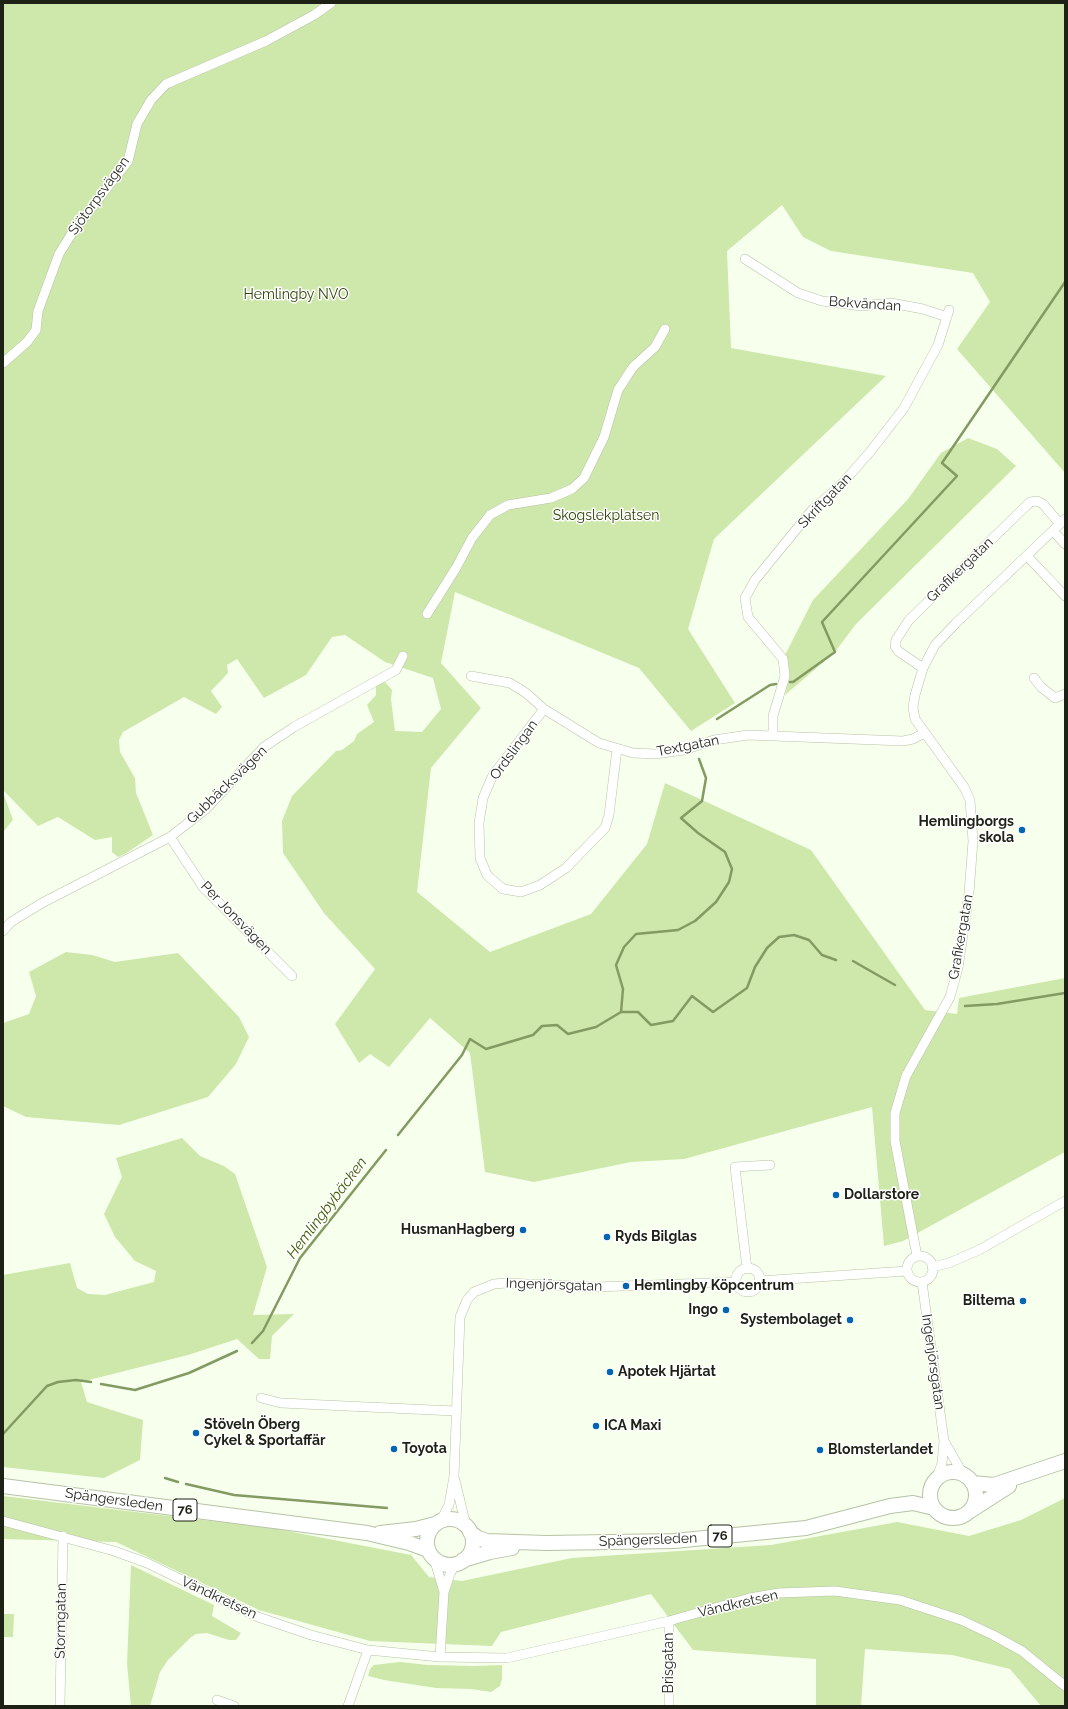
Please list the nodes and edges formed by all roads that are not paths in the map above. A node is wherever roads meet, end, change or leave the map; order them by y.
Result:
1 (331, 3) edge
2 (745, 258) dead end
3 (948, 314) joint
4 (665, 329) dead end
5 (3, 363) edge
6 (1063, 522) edge
7 (1053, 531) junction
8 (1065, 544) edge
9 (1027, 556) junction
10 (1065, 596) edge
11 (427, 614) dead end
12 (403, 656) dead end
13 (923, 668) junction
14 (471, 676) dead end
15 (1034, 678) dead end
16 (1065, 694) edge
17 (544, 709) junction
18 (924, 733) junction
19 (773, 736) junction
20 (617, 749) junction
21 (170, 837) junction
22 (3, 931) edge
23 (292, 976) dead end
24 (770, 1165) dead end
25 (1065, 1200) edge
26 (917, 1256) junction
27 (932, 1267) junction
28 (747, 1269) junction
29 (907, 1271) junction
30 (759, 1281) junction
31 (736, 1282) junction
32 (922, 1282) junction
33 (261, 1398) dead end
34 (455, 1411) junction
35 (944, 1441) junction
36 (1065, 1461) edge
37 (454, 1476) junction
38 (1025, 1476) junction
39 (968, 1478) junction
40 (935, 1481) junction
41 (3, 1486) edge
42 (890, 1506) junction
43 (934, 1508) junction
44 (970, 1512) junction
45 (3, 1521) edge
46 (438, 1522) junction
47 (468, 1529) junction
48 (367, 1533) junction
49 (63, 1536) junction
50 (546, 1543) junction
51 (431, 1554) junction
52 (459, 1562) junction
53 (444, 1592) junction
54 (669, 1621) junction
55 (368, 1650) junction
56 (440, 1657) junction
57 (1065, 1686) edge
58 (217, 1700) dead end
59 (60, 1706) edge
60 (234, 1706) edge
61 (348, 1706) edge
62 (669, 1706) edge

1 - 5 street, Sjötorpsvägen
2 - 3 street, Bokvändan
3 - 19 street, Skriftgatan
4 - 11 street
6 - 7 street, Grafikergatan
6 - 13 street, Grafikergatan
7 - 8 street
7 - 9 street, Grafikergatan
9 - 10 street
9 - 13 street, Grafikergatan
12 - 21 street, Gubbäcksvägen
13 - 18 street, Grafikergatan
14 - 17 street, Textgatan
15 - 16 street
17 - 20 street, Textgatan
17 - 20 street, Ordslingan
18 - 19 street, Textgatan
18 - 26 street, Grafikergatan
19 - 20 street, Textgatan
21 - 22 street, Gubbäcksvägen
21 - 23 street, Per Jonsvägen
24 - 28 street
25 - 27 street
26 - 27 street
26 - 29 street
27 - 32 street
28 - 30 street
28 - 31 street
29 - 30 street
29 - 32 street
30 - 31 street
31 - 34 street, Ingenjörsgatan
32 - 35 street, Ingenjörsgatan
33 - 34 street
34 - 37 street, Ingenjörsgatan
35 - 39 street, Ingenjörsgatan
35 - 40 street, Ingenjörsgatan
36 - 38 main road, Spängersleden
37 - 46 street, Ingenjörsgatan
37 - 47 street, Ingenjörsgatan
38 - 39 main road, Spängersleden
38 - 44 main road, Spängersleden
39 - 40 main road, Spängersleden
39 - 44 main road
40 - 42 main road, Spängersleden / 76
40 - 43 main road
41 - 48 main road, Spängersleden / 76
42 - 43 main road, Spängersleden / 76
42 - 50 main road, Spängersleden / 76
43 - 44 main road, Spängersleden
45 - 49 street, Vändkretsen
46 - 47 main road, Spängersleden
46 - 48 main road, Spängersleden / 76
46 - 51 main road
47 - 50 main road, Spängersleden / 76
47 - 52 main road
48 - 51 main road, Spängersleden / 76
49 - 55 street, Vändkretsen
49 - 59 street, Stormgatan
50 - 52 main road, Spängersleden / 76
51 - 52 main road, Spängersleden
51 - 53 street
52 - 53 street
53 - 56 street
54 - 56 street, Vändkretsen
54 - 57 street, Vändkretsen
54 - 62 street, Brisgatan
55 - 56 street, Vändkretsen
55 - 61 street
58 - 60 street

